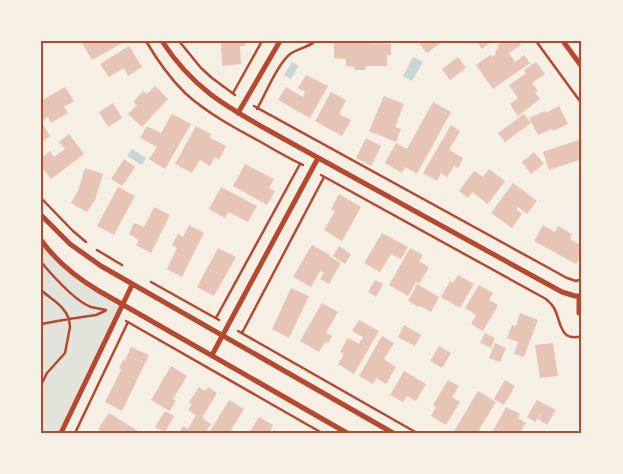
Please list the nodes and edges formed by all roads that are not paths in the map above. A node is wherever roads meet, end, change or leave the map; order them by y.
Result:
1 (162, 41) edge
2 (280, 41) edge
3 (563, 41) edge
4 (582, 68) edge
5 (238, 113) junction
6 (318, 158) junction
7 (41, 215) edge
8 (41, 240) edge
9 (132, 285) junction
10 (580, 296) edge
11 (121, 305) junction
12 (579, 313) dead end
13 (223, 336) junction
14 (212, 355) junction
15 (61, 433) edge
16 (347, 433) edge
17 (393, 433) edge

1 - 5 street
2 - 5 street
3 - 4 street
5 - 6 street
6 - 10 street
6 - 13 street
7 - 9 street
8 - 11 street
9 - 11 street
9 - 13 street
10 - 12 street
11 - 14 street
11 - 15 street
13 - 14 street
13 - 17 street
14 - 16 street

